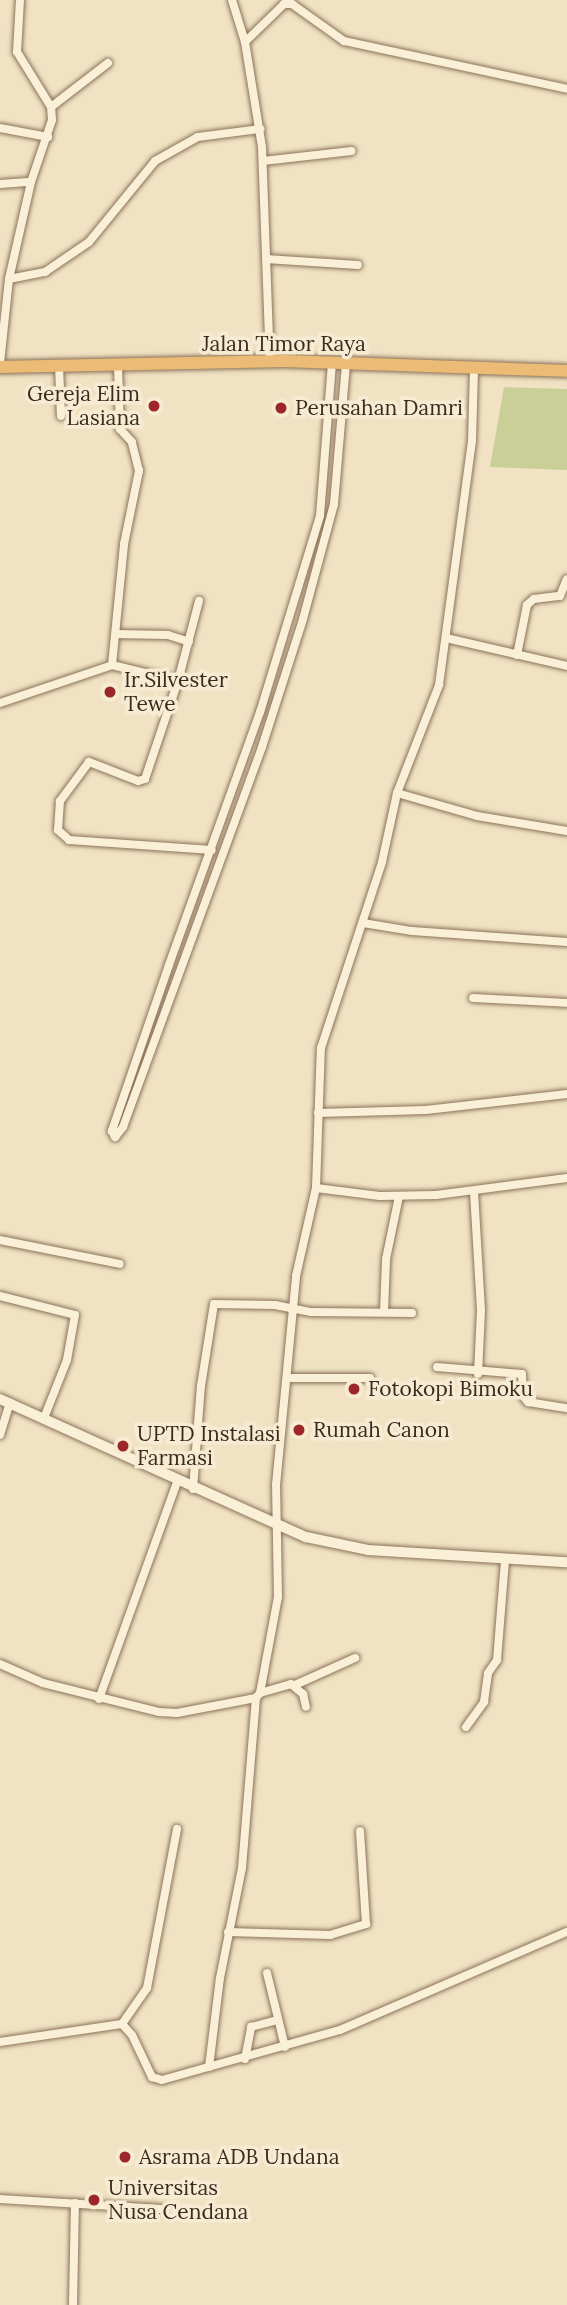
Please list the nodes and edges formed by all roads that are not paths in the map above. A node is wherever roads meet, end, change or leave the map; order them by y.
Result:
1 (20, 0) edge
2 (232, 0) edge
3 (245, 42) junction
4 (108, 63) dead end
5 (567, 89) edge
6 (51, 107) junction
7 (0, 128) edge
8 (260, 130) junction
9 (48, 137) junction
10 (351, 151) dead end
11 (263, 161) junction
12 (30, 182) junction
13 (0, 184) edge
14 (266, 259) junction
15 (358, 265) dead end
16 (9, 279) junction
17 (270, 362) junction
18 (332, 363) junction
19 (346, 363) junction
20 (118, 364) junction
21 (0, 365) edge
22 (59, 366) junction
23 (474, 368) junction
24 (567, 371) edge
25 (61, 416) dead end
26 (567, 579) edge
27 (199, 601) dead end
28 (116, 634) junction
29 (446, 638) junction
30 (189, 642) junction
31 (517, 655) junction
32 (112, 665) junction
33 (567, 666) edge
34 (178, 681) junction
35 (0, 703) edge
36 (260, 712) junction
37 (272, 715) junction
38 (397, 793) junction
39 (567, 831) edge
40 (212, 850) junction
41 (363, 923) junction
42 (567, 942) edge
43 (473, 998) dead end
44 (567, 1003) edge
45 (567, 1094) edge
46 (318, 1113) junction
47 (567, 1178) edge
48 (316, 1188) junction
49 (474, 1192) junction
50 (399, 1196) junction
51 (0, 1240) edge
52 (120, 1264) dead end
53 (0, 1296) edge
54 (294, 1310) junction
55 (384, 1312) junction
56 (412, 1313) dead end
57 (437, 1367) dead end
58 (478, 1374) junction
59 (287, 1378) junction
60 (370, 1378) dead end
61 (5, 1401) edge
62 (567, 1408) edge
63 (44, 1418) junction
64 (0, 1435) edge
65 (177, 1482) junction
66 (193, 1489) junction
67 (275, 1526) junction
68 (505, 1560) junction
69 (567, 1562) edge
70 (355, 1658) dead end
71 (0, 1664) edge
72 (295, 1685) junction
73 (258, 1696) junction
74 (99, 1699) junction
75 (306, 1707) dead end
76 (466, 1727) dead end
77 (177, 1829) dead end
78 (360, 1831) dead end
79 (228, 1931) junction
80 (567, 1932) edge
81 (267, 1973) dead end
82 (277, 2020) junction
83 (122, 2024) junction
84 (0, 2042) edge
85 (285, 2047) junction
86 (245, 2059) junction
87 (209, 2067) junction
88 (0, 2199) edge
89 (75, 2203) junction
90 (162, 2209) dead end
91 (73, 2305) edge

1 - 6 street
2 - 3 street
3 - 5 street
3 - 8 street
4 - 6 street
6 - 9 street
7 - 9 street
8 - 11 street
8 - 16 street
9 - 12 street
10 - 11 street
11 - 14 street
12 - 13 street
12 - 16 street
14 - 15 street
14 - 17 street
16 - 21 street
17 - 18 highway, Jalan Timor Raya
17 - 20 highway, Jalan Timor Raya
18 - 19 highway, Jalan Timor Raya
18 - 36 street
19 - 23 highway, Jalan Timor Raya
19 - 37 street
20 - 22 highway, Jalan Timor Raya
20 - 28 street
21 - 22 highway, Jalan Timor Raya
22 - 25 street
23 - 24 highway, Jalan Timor Raya
23 - 29 street
26 - 31 street
27 - 30 street
28 - 30 street
28 - 32 street
29 - 31 street
29 - 38 street
30 - 34 street
31 - 33 street
32 - 34 street
32 - 35 street
34 - 40 street
36 - 37 street
36 - 40 street
37 - 40 street
38 - 39 street
38 - 41 street
41 - 42 street
41 - 46 street
43 - 44 street
45 - 46 street
46 - 48 street
47 - 49 street
48 - 50 street
48 - 54 street
49 - 50 street
49 - 58 street
50 - 55 street
51 - 52 street
53 - 63 street
54 - 55 street
54 - 59 street
54 - 66 street
55 - 56 street
57 - 58 street
58 - 62 street
59 - 60 street
59 - 67 street
61 - 63 street
61 - 64 street
63 - 65 street
65 - 66 street
65 - 74 street
66 - 67 street
67 - 68 street
67 - 73 street
68 - 69 street
68 - 76 street
70 - 72 street
71 - 74 street
72 - 73 street
72 - 75 street
73 - 74 street
73 - 79 street
77 - 83 street
78 - 79 street
79 - 87 street
80 - 85 street
81 - 82 street
82 - 85 street
82 - 86 street
83 - 84 street
83 - 87 street
85 - 86 street
86 - 87 street
88 - 89 street
89 - 90 street
89 - 91 street

